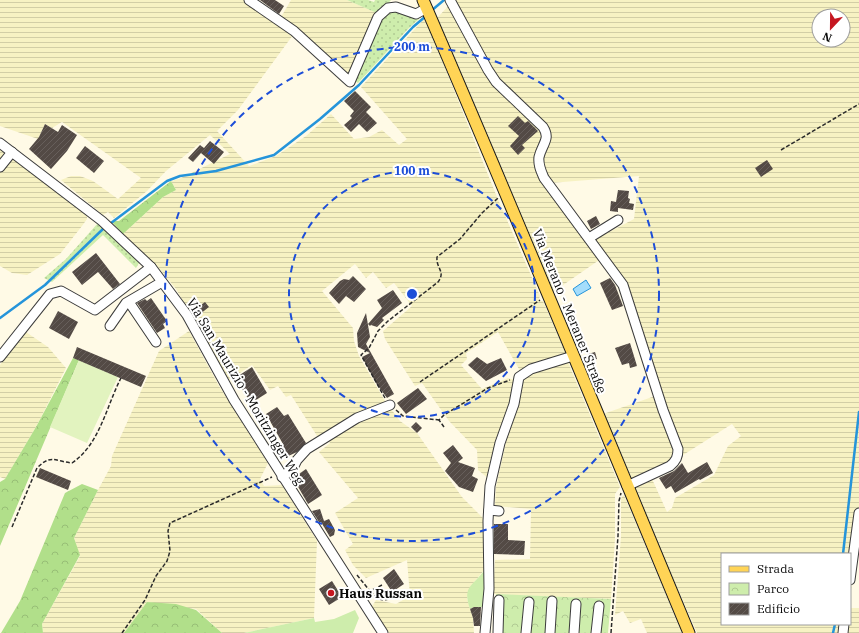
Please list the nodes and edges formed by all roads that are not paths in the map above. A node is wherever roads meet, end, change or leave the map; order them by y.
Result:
1 (249, 0) edge
2 (450, 0) edge
3 (427, 9) edge
4 (0, 143) edge
5 (12, 152) junction
6 (0, 167) edge
7 (618, 220) dead end
8 (589, 238) junction
9 (150, 267) junction
10 (162, 282) junction
11 (129, 302) junction
12 (110, 326) dead end
13 (156, 342) dead end
14 (0, 357) edge
15 (570, 357) junction
16 (390, 405) road end
17 (281, 475) junction
18 (628, 486) junction
19 (489, 510) junction
20 (499, 511) dead end
21 (859, 513) edge
22 (851, 573) edge
23 (499, 600) dead end
24 (552, 601) dead end
25 (528, 602) dead end
26 (576, 604) dead end
27 (599, 606) dead end
28 (383, 633) edge
29 (485, 633) edge
30 (498, 633) edge
31 (526, 633) edge
32 (550, 633) edge
33 (574, 633) edge
34 (596, 633) edge
35 (689, 633) edge

1 - 3 street
2 - 8 street
3 - 15 main road, Via Merano - Meraner Straße
4 - 5 street, Via San Maurizio - Moritzinger Weg
5 - 6 street
5 - 9 street, Via San Maurizio - Moritzinger Weg
7 - 8 street
8 - 18 street
9 - 10 street, Via San Maurizio - Moritzinger Weg
9 - 14 street
10 - 11 street
10 - 17 street, Via San Maurizio - Moritzinger Weg
11 - 12 street
11 - 13 street
15 - 18 main road, Via Merano - Meraner Straße
15 - 19 street
16 - 17 street
17 - 28 street, Via San Maurizio - Moritzinger Weg
18 - 35 main road, Via Merano - Meraner Straße
19 - 20 street
19 - 29 street
21 - 22 street
23 - 30 street
24 - 32 street
25 - 31 street
26 - 33 street
27 - 34 street

